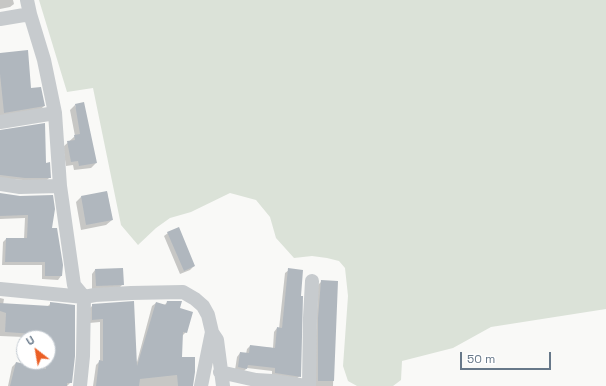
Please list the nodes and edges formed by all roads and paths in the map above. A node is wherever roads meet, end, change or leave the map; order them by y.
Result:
1 (27, 0) edge
2 (30, 14) junction
3 (0, 19) edge
4 (55, 113) junction
5 (0, 122) edge
6 (0, 184) edge
7 (60, 186) junction
8 (312, 281) dead end
9 (0, 289) edge
10 (84, 297) junction
11 (212, 332) junction
12 (222, 379) edge
13 (80, 386) edge
14 (201, 386) edge
15 (308, 386) edge

1 - 2 street
2 - 3 street
2 - 4 street
4 - 5 street
4 - 7 street
6 - 7 street
7 - 10 street
8 - 15 street
9 - 10 street
10 - 11 street
10 - 13 street
11 - 12 street
11 - 14 street
12 - 15 street

